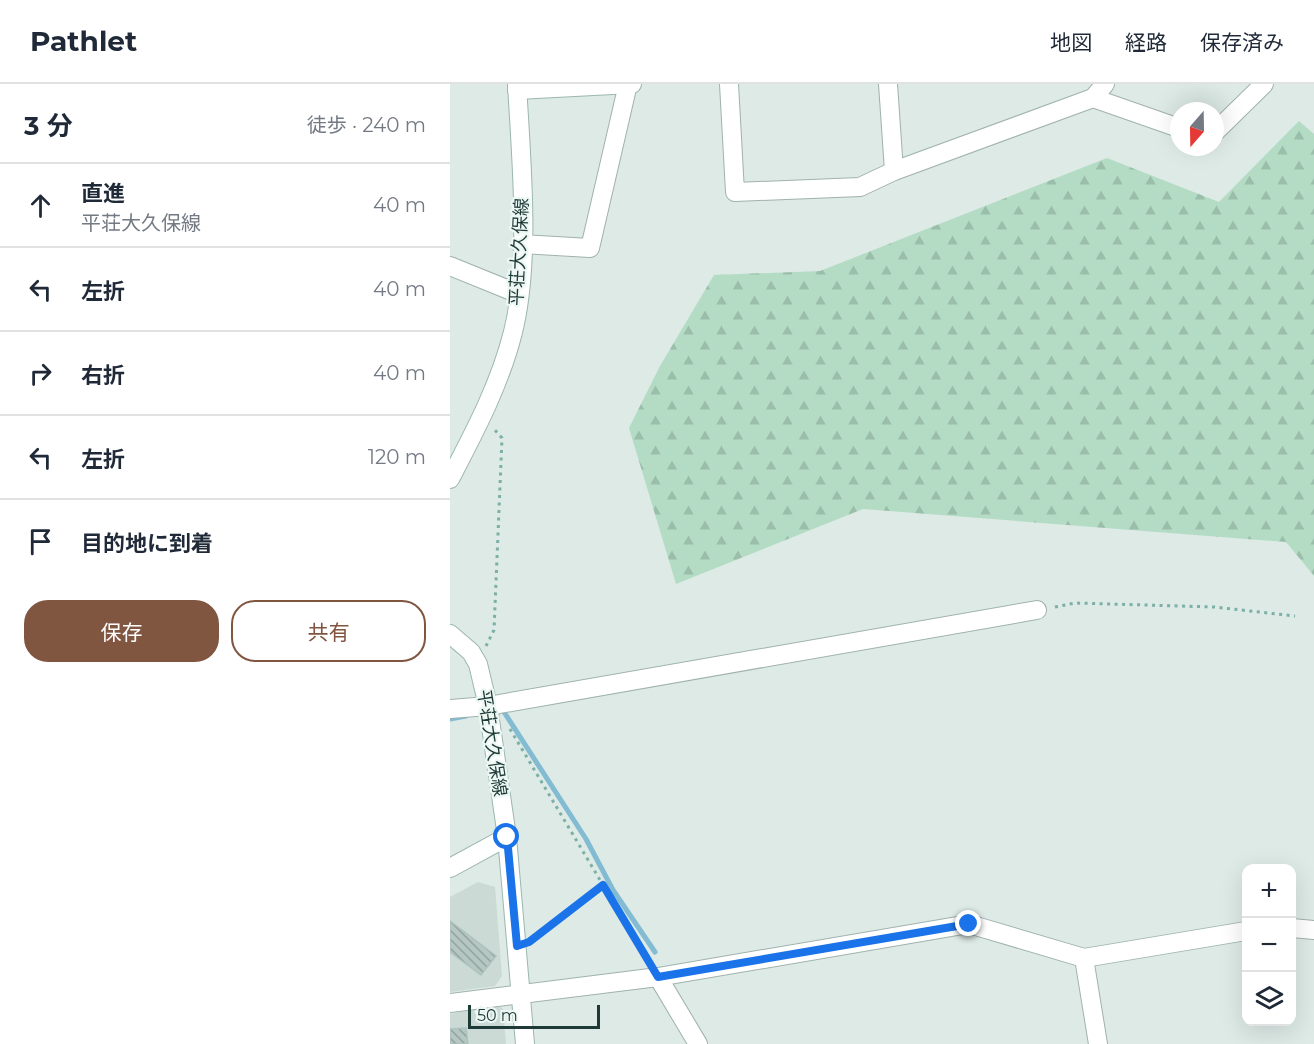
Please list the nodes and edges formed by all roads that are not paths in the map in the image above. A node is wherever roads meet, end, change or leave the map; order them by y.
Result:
1 (628, 84) edge
2 (632, 84) edge
3 (729, 84) edge
4 (888, 84) edge
5 (1105, 84) edge
6 (1264, 84) edge
7 (517, 87) edge
8 (1093, 98) junction
9 (1224, 123) edge
10 (1170, 125) edge
11 (894, 171) junction
12 (521, 244) junction
13 (450, 266) edge
14 (519, 294) junction
15 (450, 479) edge
16 (1037, 610) road end
17 (450, 634) edge
18 (450, 709) edge
19 (490, 715) junction
20 (507, 837) junction
21 (450, 868) edge
22 (1296, 928) edge
23 (1314, 930) edge
24 (1242, 932) edge
25 (1084, 958) junction
26 (658, 977) junction
27 (521, 995) junction
28 (450, 1003) edge
29 (525, 1044) edge
30 (698, 1044) edge
31 (1098, 1044) edge

1 - 2 street
1 - 7 street
1 - 12 street
3 - 11 street
4 - 11 street
5 - 8 street
6 - 9 street
7 - 12 street, 平荘大久保線
8 - 10 street
8 - 11 street
12 - 14 street, 平荘大久保線
13 - 14 street
14 - 15 street, 平荘大久保線
16 - 19 street
17 - 19 street, 平荘大久保線
18 - 19 street
19 - 20 street, 平荘大久保線
20 - 21 street
20 - 27 street, 平荘大久保線
22 - 23 street
24 - 25 street
25 - 26 street
25 - 31 street
26 - 27 street
26 - 30 street
27 - 28 street
27 - 29 street, 平荘大久保線

